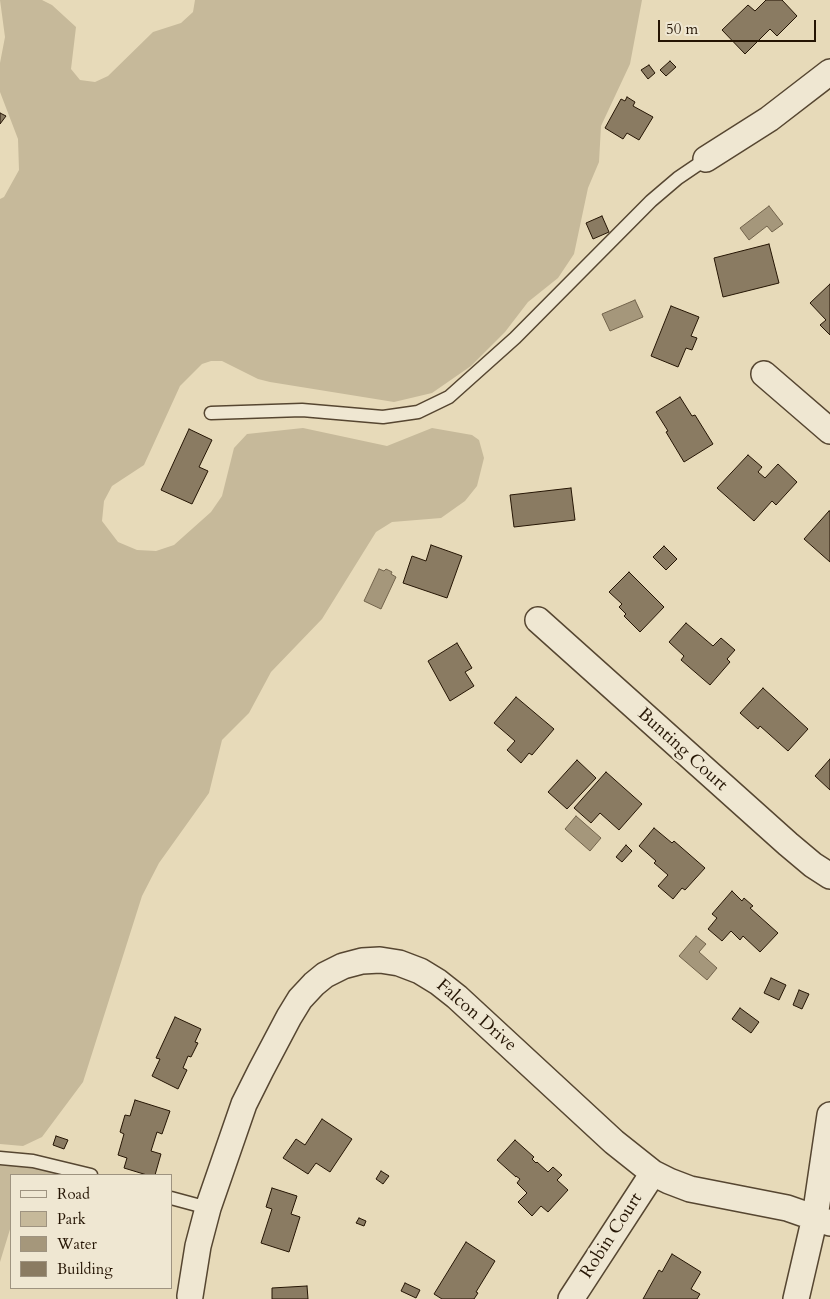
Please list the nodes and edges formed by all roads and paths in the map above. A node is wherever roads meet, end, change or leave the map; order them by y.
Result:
1 (830, 72) edge
2 (706, 160) joint
3 (764, 374) dead end
4 (211, 413) dead end
5 (830, 431) edge
6 (538, 620) dead end
7 (830, 876) edge
8 (830, 1115) edge
9 (0, 1158) edge
10 (652, 1172) junction
11 (86, 1174) edge
12 (172, 1198) edge
13 (208, 1208) junction
14 (822, 1220) edge
15 (187, 1298) edge
16 (572, 1299) edge
17 (796, 1299) edge

1 - 2 street
2 - 4 lane
3 - 5 street
6 - 7 street, Bunting Court
8 - 14 street
9 - 11 lane
10 - 13 street, Falcon Drive
10 - 14 street, Falcon Drive
10 - 16 street, Robin Court
12 - 13 lane
13 - 15 street, Falcon Drive
14 - 17 street

